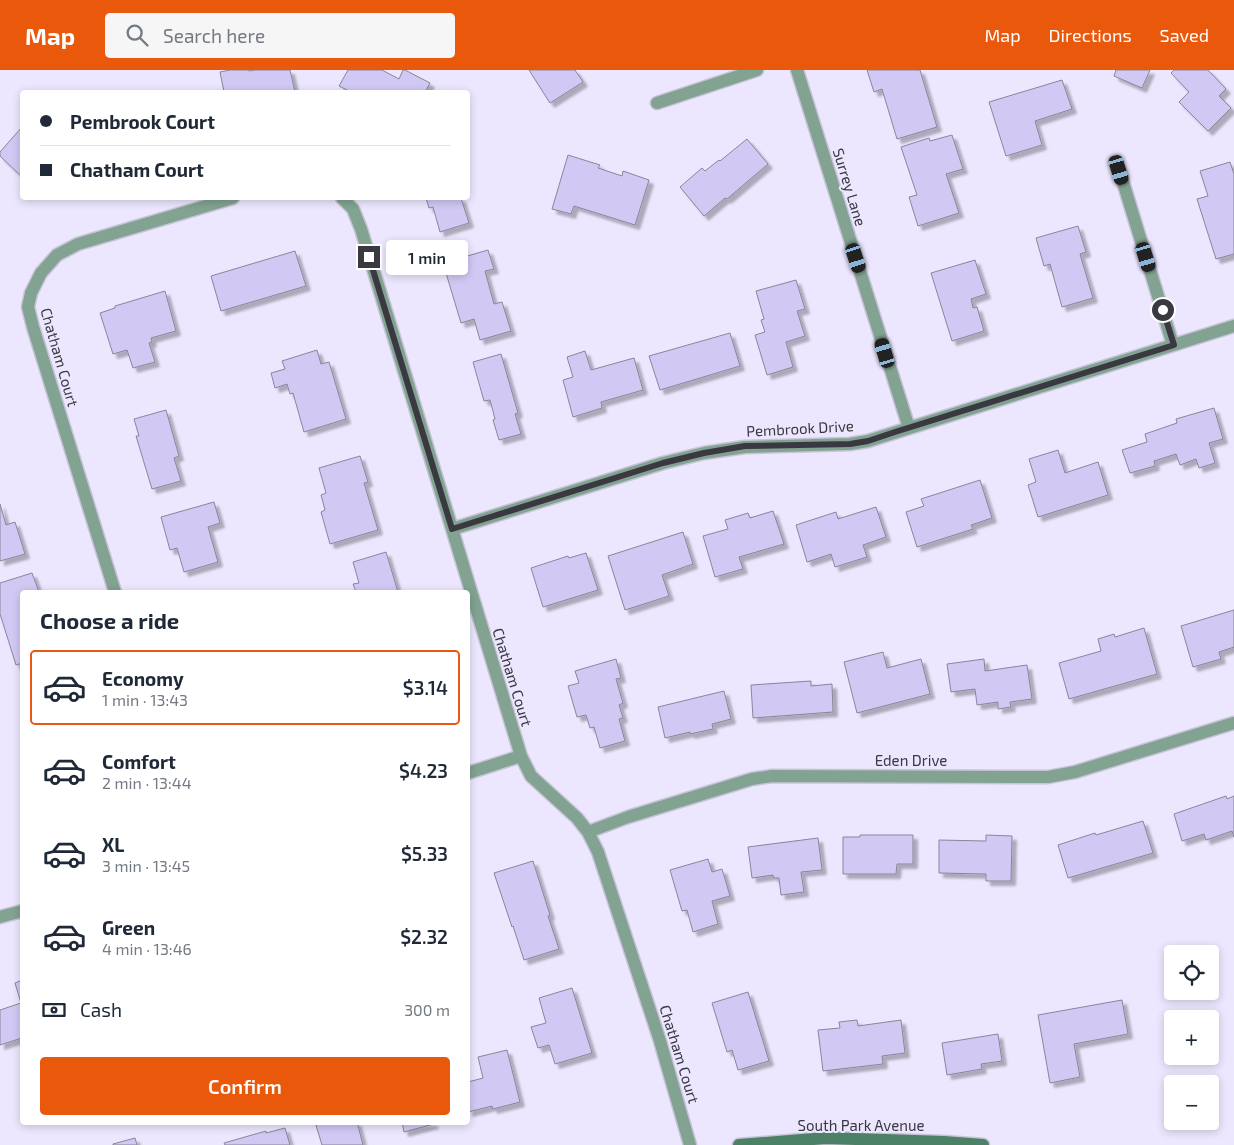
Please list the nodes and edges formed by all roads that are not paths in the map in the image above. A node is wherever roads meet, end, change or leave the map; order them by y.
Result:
1 (758, 70) edge
2 (797, 70) edge
3 (657, 103) dead end
4 (1119, 170) dead end
5 (226, 200) edge
6 (344, 200) edge
7 (1234, 326) edge
8 (1174, 345) junction
9 (909, 428) junction
10 (452, 529) junction
11 (114, 590) edge
12 (1234, 723) edge
13 (520, 756) junction
14 (470, 772) edge
15 (588, 832) junction
16 (20, 912) edge
17 (0, 917) edge
18 (690, 1145) edge
19 (739, 1145) edge
20 (983, 1145) edge

1 - 3 street
2 - 9 street, Surrey Lane
4 - 8 street
5 - 11 street, Chatham Court
6 - 10 street, Chatham Court
7 - 8 street, Pembrook Drive
8 - 9 street, Pembrook Drive
9 - 10 street, Pembrook Drive
10 - 13 street, Chatham Court
12 - 15 street, Eden Drive
13 - 14 street
13 - 15 street, Chatham Court
15 - 18 street, Chatham Court
16 - 17 street
19 - 20 main road, South Park Avenue

